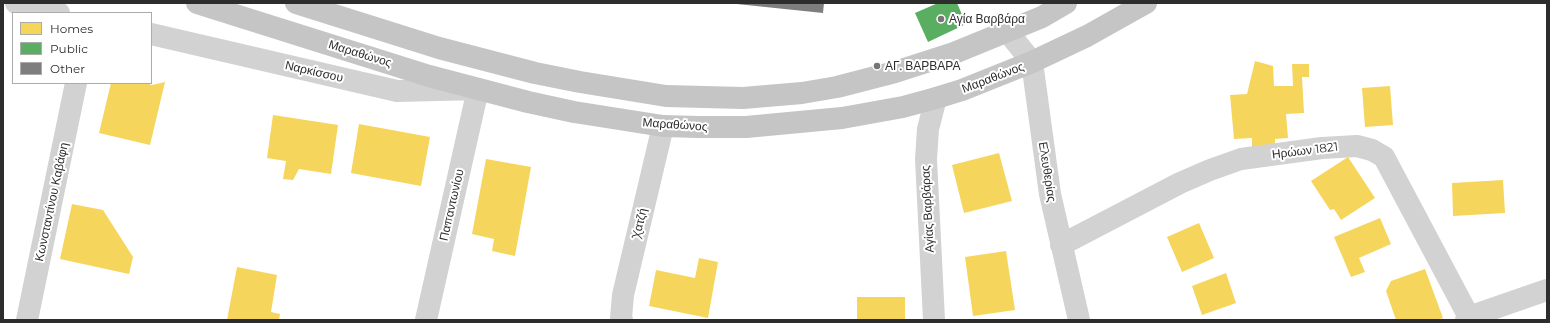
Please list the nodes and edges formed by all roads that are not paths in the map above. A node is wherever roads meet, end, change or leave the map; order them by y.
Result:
1 (16, 3) edge
2 (197, 3) edge
3 (296, 3) edge
4 (1066, 3) edge
5 (1146, 3) edge
6 (55, 12) edge
7 (1007, 31) junction
8 (152, 34) edge
9 (1032, 62) junction
10 (76, 84) edge
11 (478, 89) junction
12 (936, 98) junction
13 (663, 126) junction
14 (1060, 244) junction
15 (1547, 290) edge
16 (1468, 319) edge
17 (28, 320) edge
18 (426, 320) edge
19 (622, 320) edge
20 (934, 320) edge
21 (1079, 320) edge

1 - 6 street
2 - 11 main road, Μαραθώνος
3 - 7 main road
4 - 7 main road
5 - 9 main road, Μαραθώνος
7 - 9 street
8 - 11 street, Ναρκίσσου
9 - 12 main road, Μαραθώνος
9 - 14 street, Ελευθερίας
10 - 17 street, Κωνσταντίνου Καβάφη
11 - 13 main road, Μαραθώνος
11 - 18 street, Παπαντωνίου
12 - 13 main road, Μαραθώνος
12 - 20 street, Αγίας Βαρβάρας
13 - 19 street, Χατζή
14 - 16 street, Ηρώων 1821
14 - 21 street, Ελευθερίας
15 - 16 street

